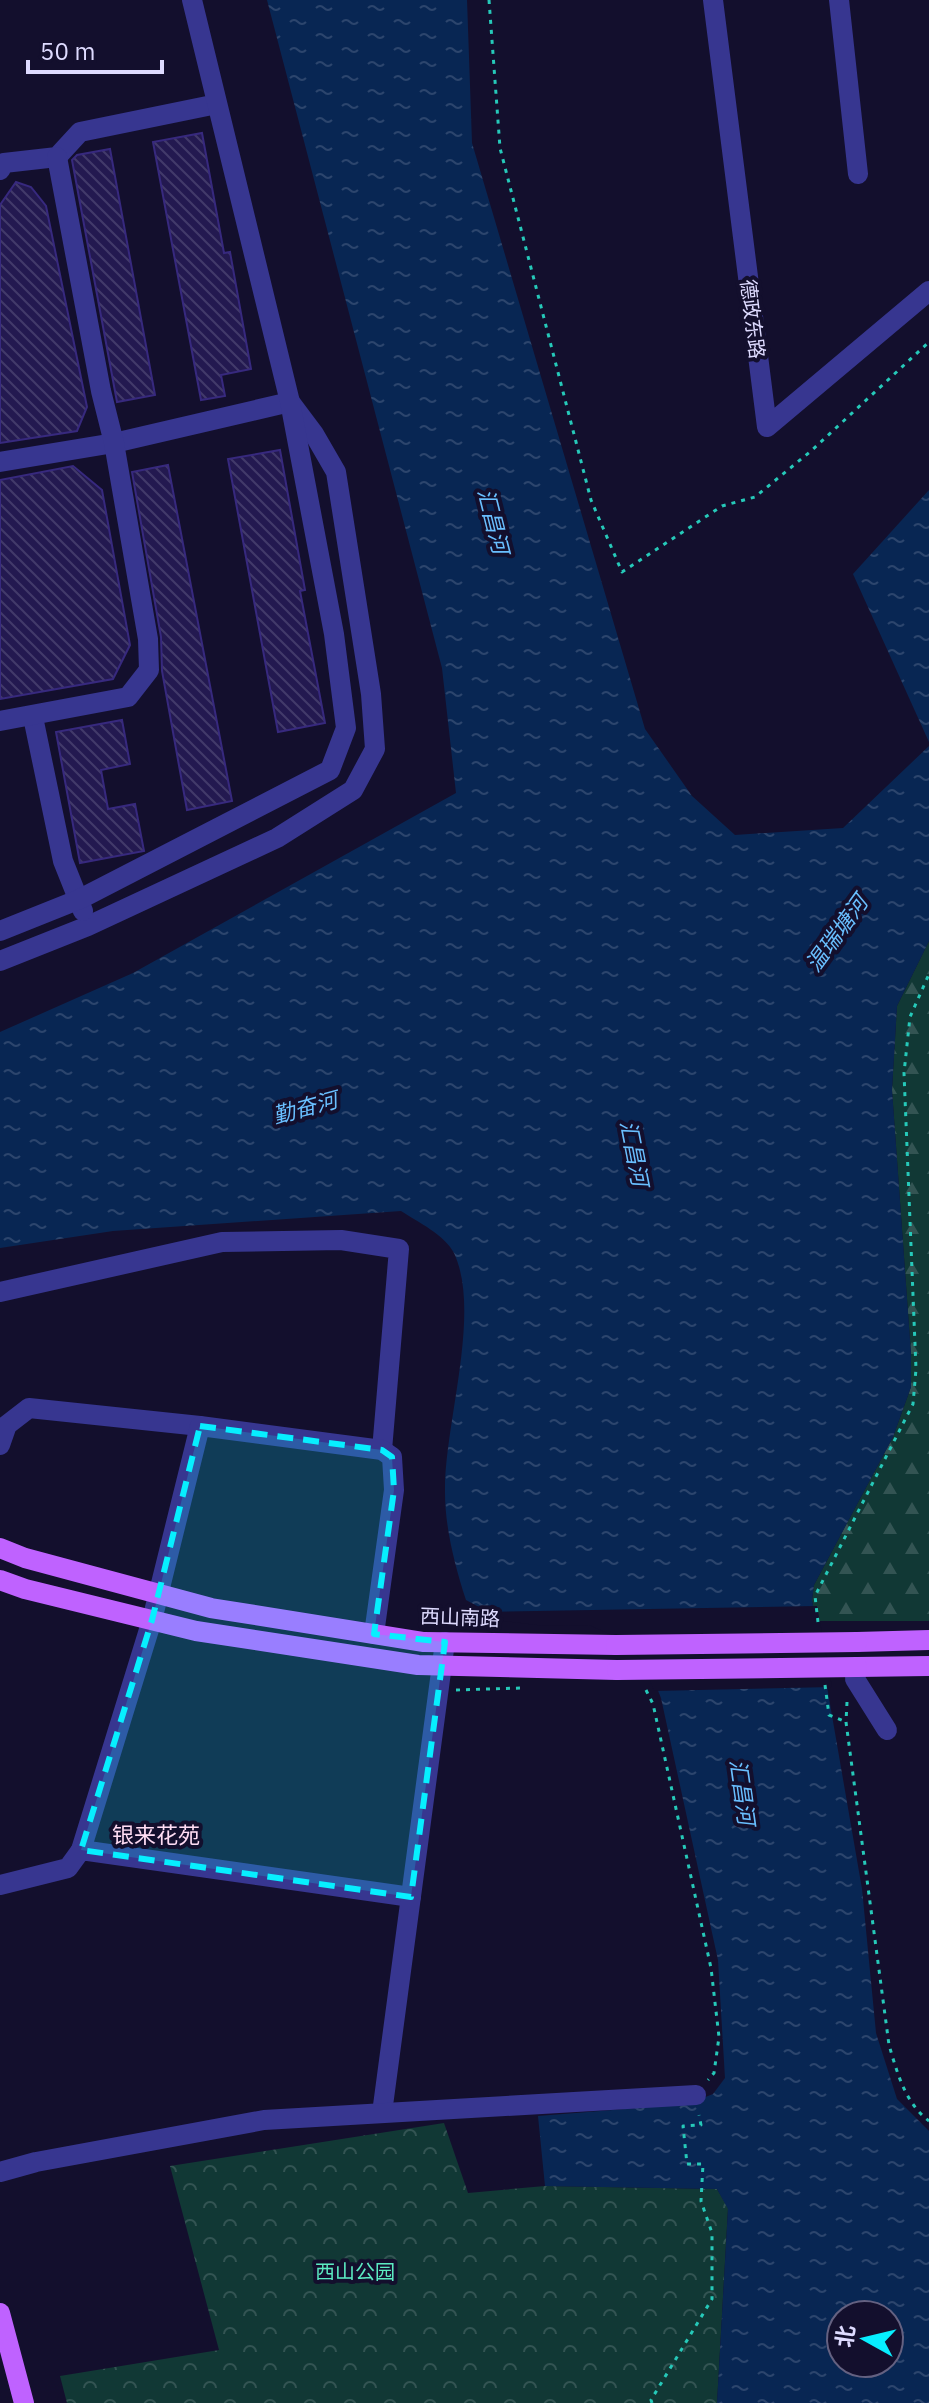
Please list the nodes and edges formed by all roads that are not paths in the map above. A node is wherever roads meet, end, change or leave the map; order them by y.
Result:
1 (192, 0) edge
2 (713, 0) edge
3 (839, 0) edge
4 (217, 104) junction
5 (57, 157) junction
6 (1, 165) edge
7 (858, 174) dead end
8 (929, 291) edge
9 (290, 402) junction
10 (114, 443) junction
11 (0, 462) edge
12 (33, 717) junction
13 (0, 721) edge
14 (80, 899) junction
15 (88, 926) junction
16 (0, 931) edge
17 (0, 961) edge
18 (0, 1292) edge
19 (200, 1426) junction
20 (0, 1445) edge
21 (382, 1450) junction
22 (0, 1548) edge
23 (0, 1580) edge
24 (159, 1594) junction
25 (152, 1620) junction
26 (374, 1634) junction
27 (929, 1640) edge
28 (445, 1642) junction
29 (442, 1666) junction
30 (929, 1666) edge
31 (856, 1673) junction
32 (887, 1730) dead end
33 (81, 1850) junction
34 (0, 1885) edge
35 (411, 1897) junction
36 (696, 2095) road end
37 (382, 2113) junction
38 (0, 2172) edge
39 (0, 2313) edge
40 (24, 2403) edge

1 - 4 street
2 - 8 street, 德政东路
3 - 7 street
4 - 5 street
4 - 9 street
5 - 6 street
5 - 10 street
9 - 10 street
9 - 14 street
9 - 15 street
10 - 11 street
10 - 12 street
12 - 13 street
12 - 14 street
14 - 15 street
14 - 16 street
15 - 17 street
18 - 21 street
19 - 20 street
19 - 21 street
19 - 24 street
21 - 26 street
22 - 24 main road, 西山南路
23 - 25 main road
24 - 25 street
24 - 26 main road, 西山南路
25 - 29 main road
25 - 33 street
26 - 28 main road, 西山南路
27 - 28 main road, 西山南路, bridge
28 - 29 street
29 - 31 main road, bridge
29 - 35 street
30 - 31 main road
31 - 32 street
33 - 34 street
33 - 35 street
35 - 37 street
36 - 37 street
37 - 38 street
39 - 40 main road

